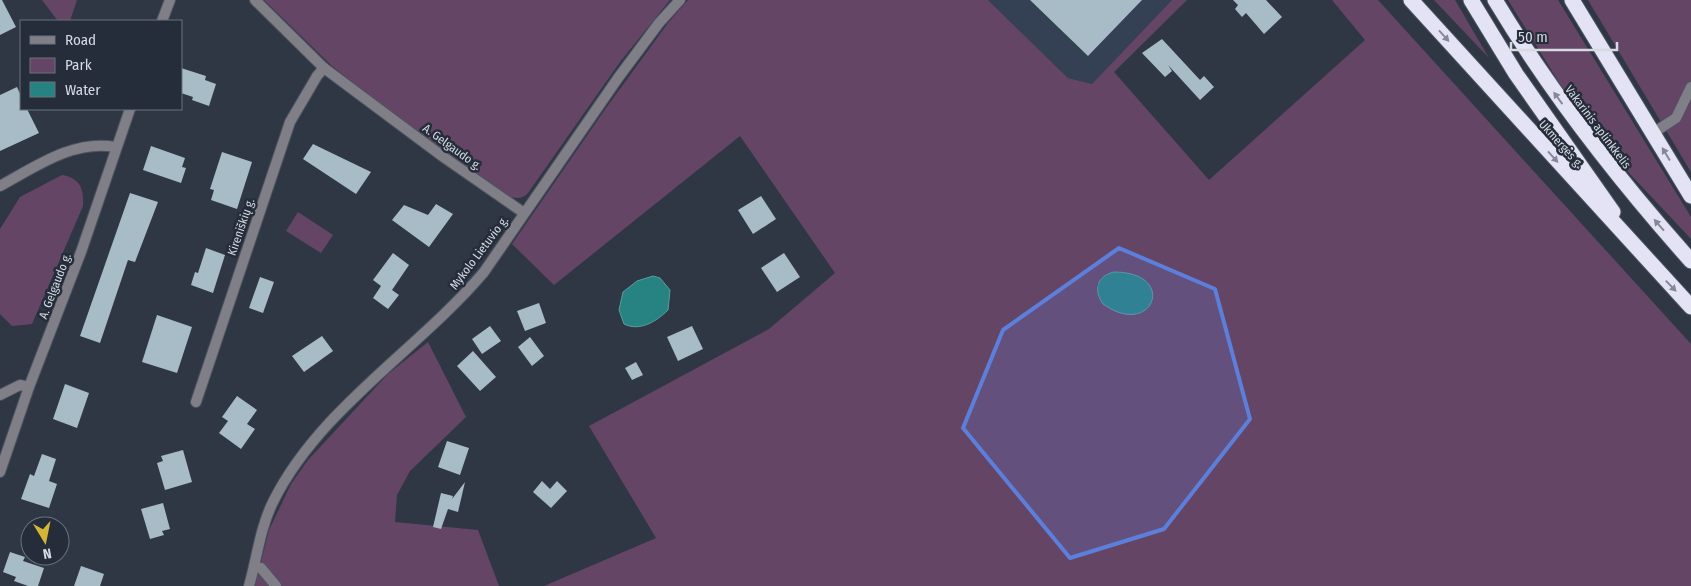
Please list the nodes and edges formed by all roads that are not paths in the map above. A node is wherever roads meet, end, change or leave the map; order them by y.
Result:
1 (170, 0) edge
2 (255, 0) edge
3 (680, 0) edge
4 (1411, 0) edge
5 (1471, 0) edge
6 (1495, 0) edge
7 (1572, 0) edge
8 (162, 20) edge
9 (324, 68) junction
10 (1691, 87) edge
11 (130, 110) edge
12 (1653, 133) junction
13 (116, 147) junction
14 (0, 186) edge
15 (1691, 196) edge
16 (524, 213) junction
17 (1691, 262) edge
18 (1650, 264) junction
19 (1691, 307) edge
20 (29, 387) junction
21 (0, 396) edge
22 (196, 402) dead end
23 (0, 472) edge
24 (254, 567) junction
25 (248, 586) edge
26 (276, 586) edge

1 - 8 street
2 - 9 street, A. Gelgaudo g.
3 - 16 street, Mykolo Lietuvio g.
4 -> 18 highway, Ukmergės g.
5 - 18 highway
17 -> 6 highway, Vakarinis aplinkkelis
7 - 12 highway
9 - 16 street, A. Gelgaudo g.
9 - 22 street, Kireniškių g.
10 - 12 street
11 - 13 street, A. Gelgaudo g.
15 -> 12 highway
13 - 14 street
13 - 20 street, A. Gelgaudo g.
16 - 24 street, Mykolo Lietuvio g.
18 -> 19 highway, Ukmergės g.
20 - 21 street
20 - 23 street, A. Gelgaudo g.
24 - 25 street, Mykolo Lietuvio g.
24 - 26 street

